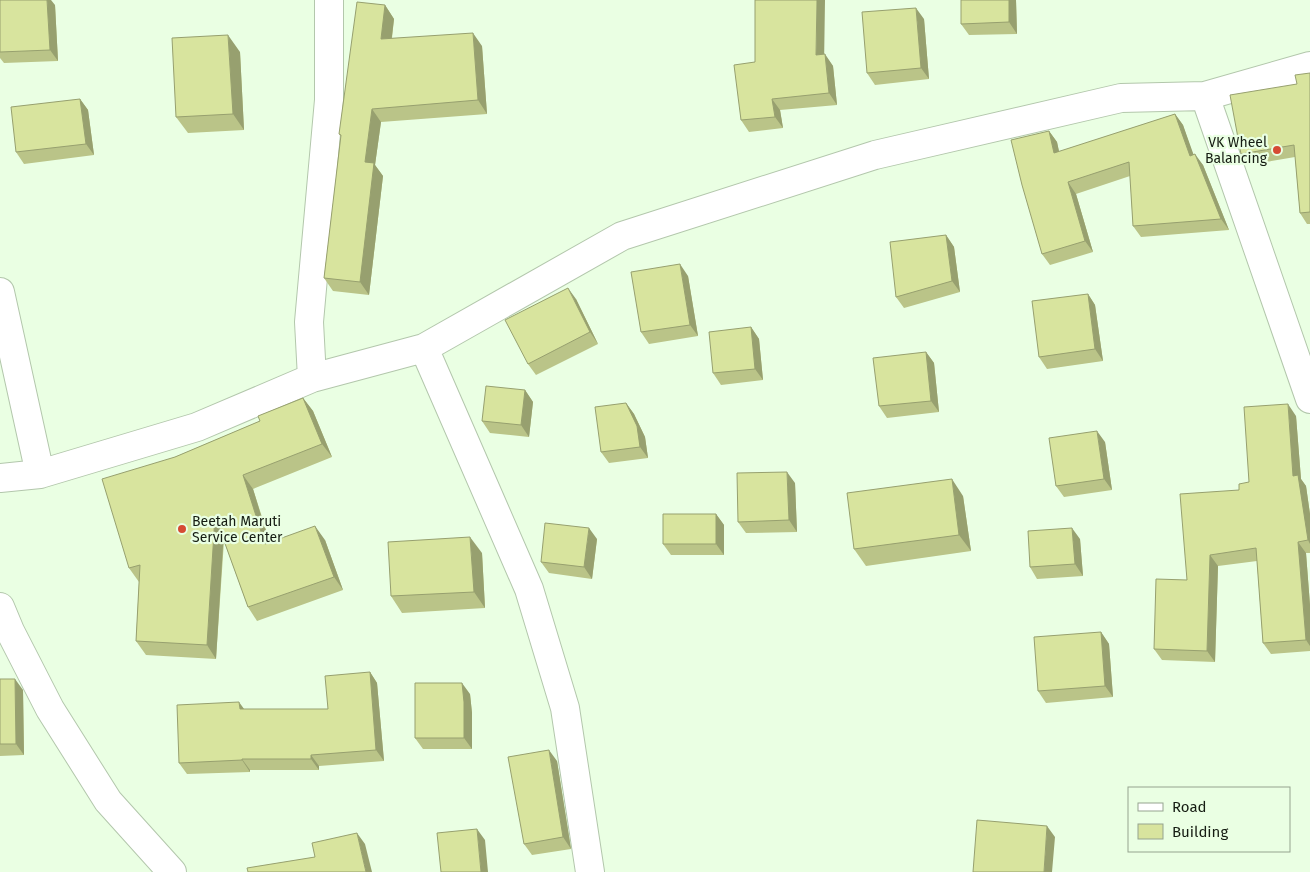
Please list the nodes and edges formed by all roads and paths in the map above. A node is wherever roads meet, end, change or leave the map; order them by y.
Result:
1 (329, 0) edge
2 (1310, 66) edge
3 (1205, 96) junction
4 (0, 292) edge
5 (424, 348) junction
6 (312, 378) junction
7 (1310, 399) edge
8 (40, 474) junction
9 (0, 478) edge
10 (0, 607) edge
11 (172, 872) edge
12 (590, 872) edge

1 - 6 street
2 - 3 street
3 - 5 street
3 - 7 street
4 - 8 street
5 - 6 street
5 - 12 street
6 - 8 street
8 - 9 street
10 - 11 street

